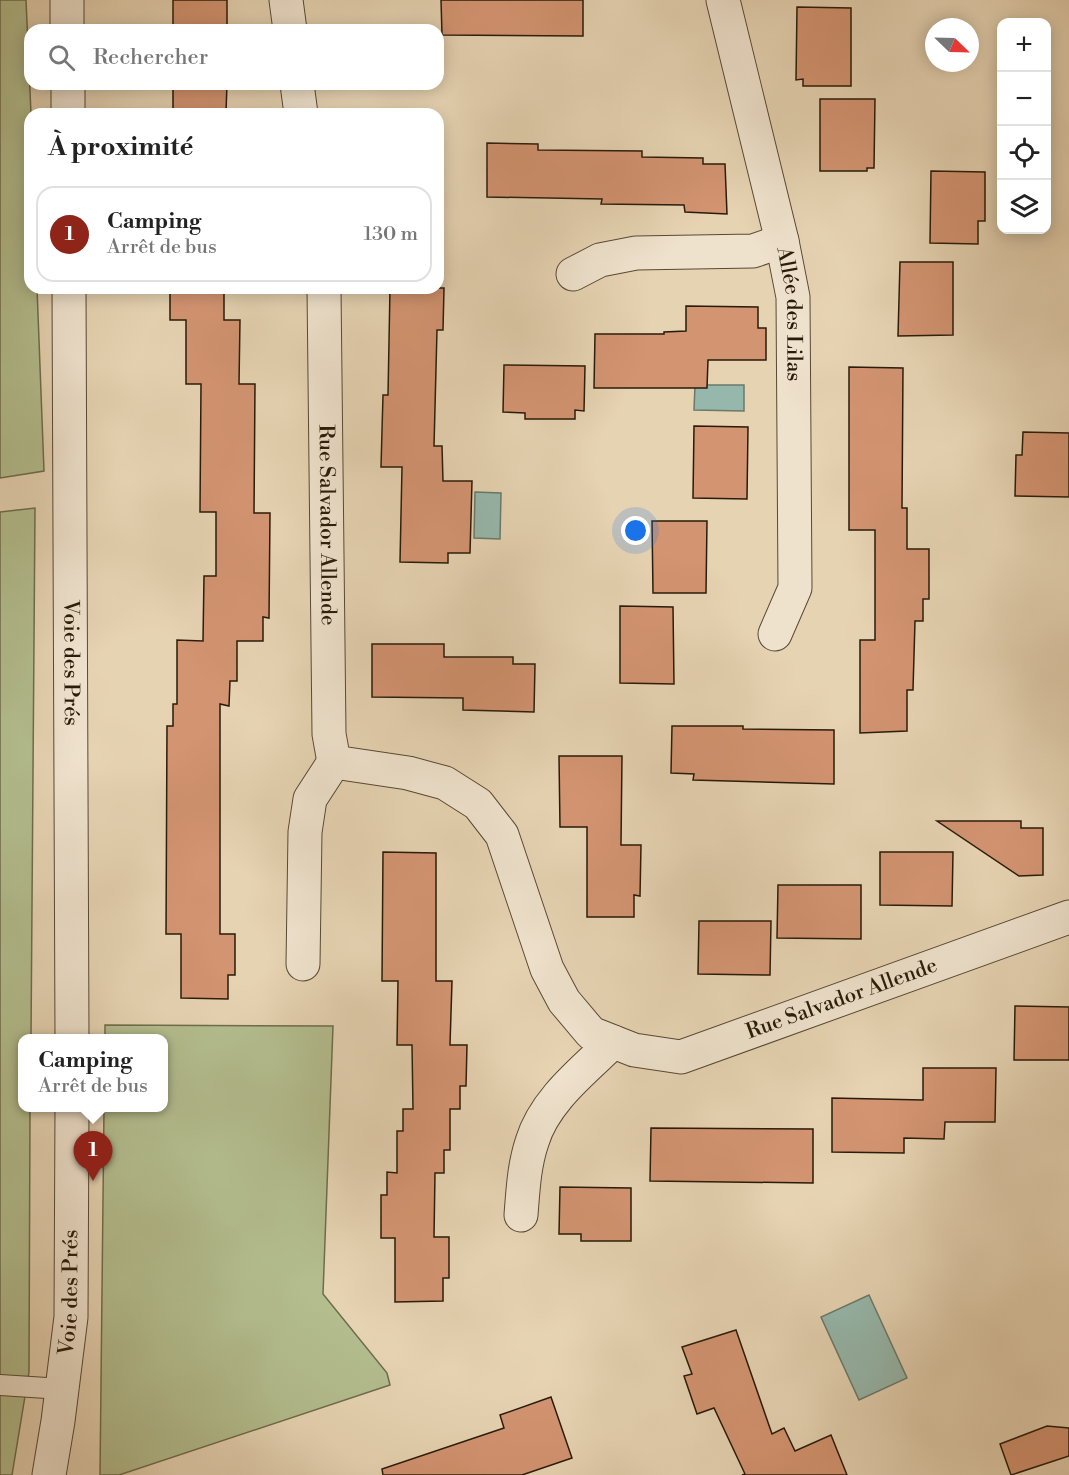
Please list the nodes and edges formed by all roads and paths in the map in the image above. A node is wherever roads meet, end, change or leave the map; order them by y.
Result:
1 (67, 0) edge
2 (286, 0) edge
3 (723, 0) edge
4 (67, 24) edge
5 (289, 24) edge
6 (68, 90) edge
7 (298, 90) edge
8 (68, 108) edge
9 (300, 108) edge
10 (782, 240) junction
11 (573, 274) dead end
12 (69, 294) edge
13 (324, 294) edge
14 (775, 634) dead end
15 (334, 762) junction
16 (1069, 917) edge
17 (303, 964) dead end
18 (72, 1034) edge
19 (613, 1042) junction
20 (72, 1112) edge
21 (521, 1215) dead end
22 (0, 1385) edge
23 (62, 1389) junction
24 (49, 1475) edge

1 - 4 street
2 - 5 street
3 - 10 street, Allée des Lilas
6 - 8 street
7 - 9 street
10 - 11 street
10 - 14 street, Allée des Lilas
12 - 18 street, Voie des Prés
13 - 15 street, Rue Salvador Allende
15 - 17 street
15 - 19 street, Rue Salvador Allende
16 - 19 street, Rue Salvador Allende
19 - 21 street
20 - 23 street, Voie des Prés
22 - 23 lane
23 - 24 street, Voie des Prés

